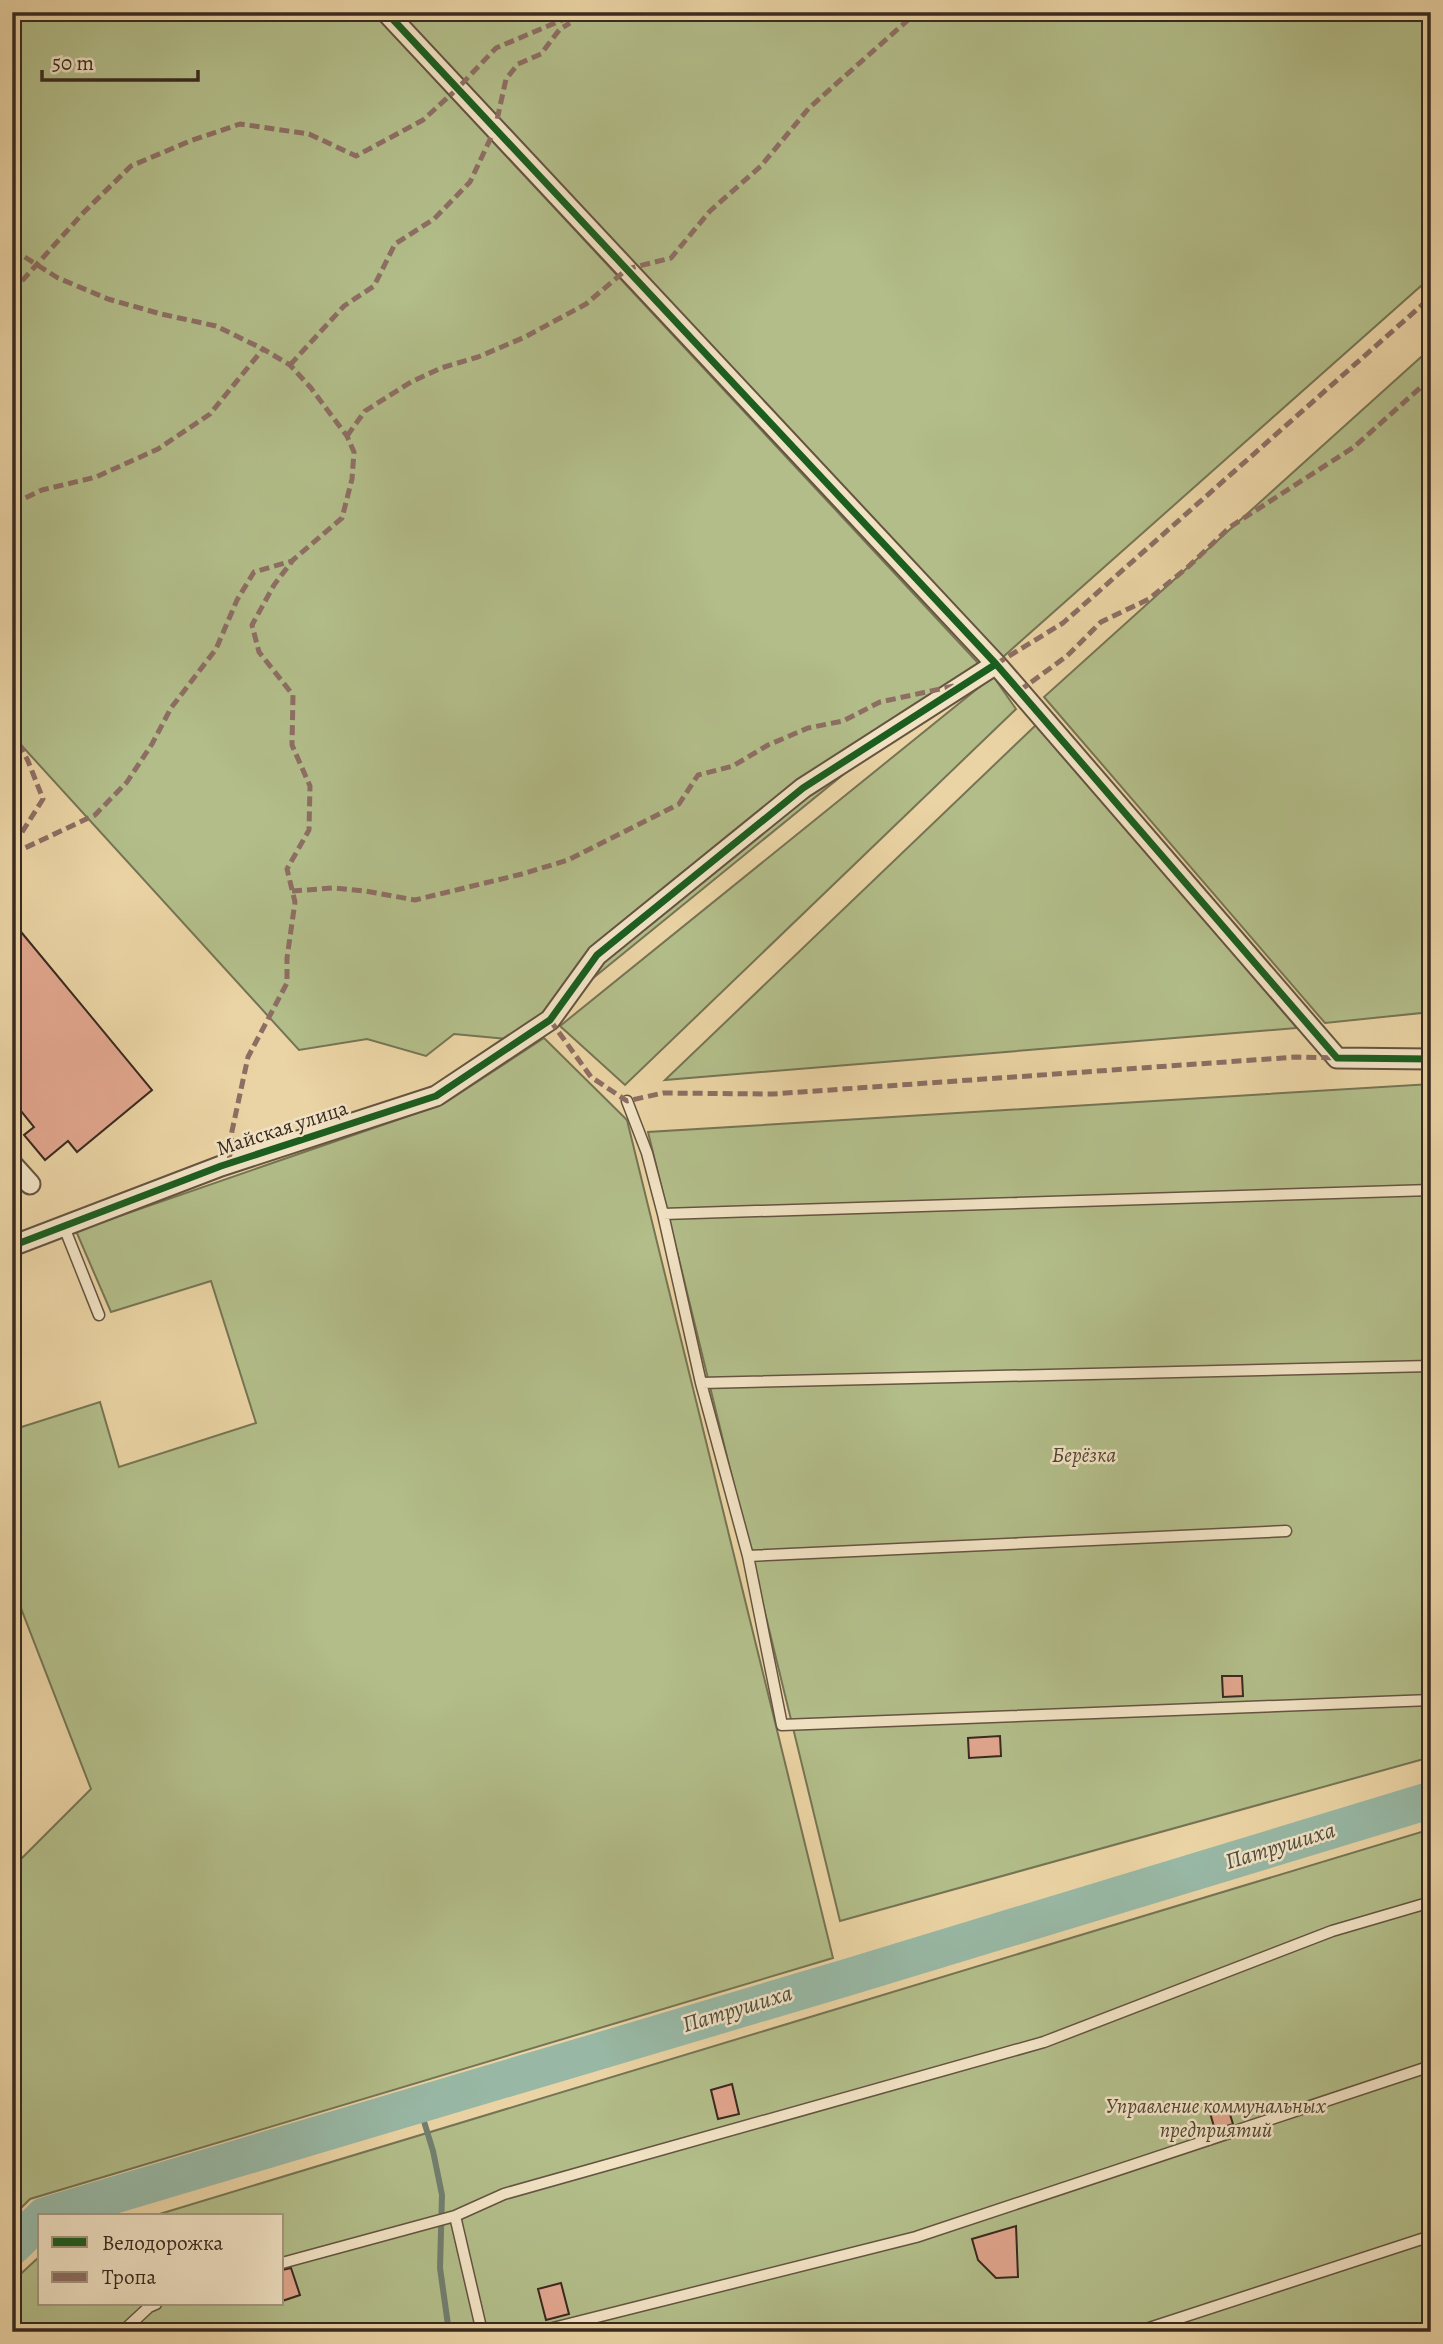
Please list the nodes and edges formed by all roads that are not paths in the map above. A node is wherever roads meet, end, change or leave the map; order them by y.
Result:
1 (386, 12) edge
2 (996, 664) junction
3 (1431, 1059) edge
4 (627, 1101) dead end
5 (12, 1164) edge
6 (30, 1184) dead end
7 (1431, 1190) edge
8 (663, 1214) junction
9 (64, 1227) junction
10 (12, 1246) edge
11 (99, 1315) dead end
12 (1431, 1366) edge
13 (701, 1382) junction
14 (1286, 1531) dead end
15 (748, 1556) junction
16 (1431, 1700) edge
17 (1431, 1902) edge
18 (1431, 2066) edge
19 (455, 2216) junction
20 (1431, 2236) edge
21 (284, 2262) edge
22 (151, 2306) edge
23 (122, 2332) edge
24 (482, 2332) edge
25 (537, 2332) edge
26 (1137, 2332) edge

1 - 2 street
2 - 3 street
2 - 9 street, Майская улица
4 - 8 lane
5 - 6 street
7 - 8 lane
8 - 13 lane
9 - 10 street, Майская улица
9 - 11 lane
12 - 13 lane
13 - 15 lane
14 - 15 lane
15 - 16 lane
17 - 19 lane
18 - 25 lane
19 - 21 lane
19 - 24 lane
20 - 26 lane
22 - 23 lane

